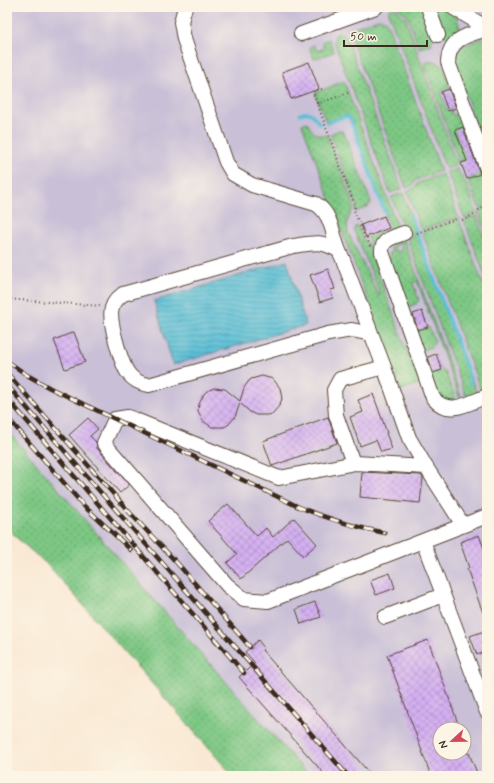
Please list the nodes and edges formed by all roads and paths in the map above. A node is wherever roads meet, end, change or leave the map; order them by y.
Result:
1 (185, 7) edge
2 (428, 7) edge
3 (452, 7) edge
4 (372, 8) edge
5 (487, 29) edge
6 (301, 34) dead end
7 (438, 35) dead end
8 (322, 89) dead end
9 (351, 92) dead end
10 (317, 104) junction
11 (487, 169) edge
12 (487, 206) edge
13 (478, 210) dead end
14 (479, 213) dead end
15 (407, 234) joint
16 (370, 246) dead end
17 (338, 250) junction
18 (7, 299) edge
19 (112, 307) junction
20 (371, 334) junction
21 (384, 367) junction
22 (487, 396) edge
23 (353, 463) junction
24 (426, 467) junction
25 (487, 516) edge
26 (463, 525) junction
27 (423, 541) junction
28 (443, 595) junction
29 (385, 617) dead end
30 (487, 712) edge

1 - 17 lane
2 - 7 lane
3 - 5 lane
4 - 6 lane
5 - 11 lane
8 - 10 path
9 - 10 path
10 - 16 path
12 - 13 path
14 - 15 path
15 - 22 lane
17 - 19 lane
17 - 20 lane
18 - 19 path
19 - 20 lane
20 - 21 lane
21 - 23 lane
21 - 24 lane
23 - 24 lane
23 - 27 lane
24 - 26 lane
25 - 26 lane
26 - 27 lane
27 - 28 lane
28 - 29 lane
28 - 30 lane

